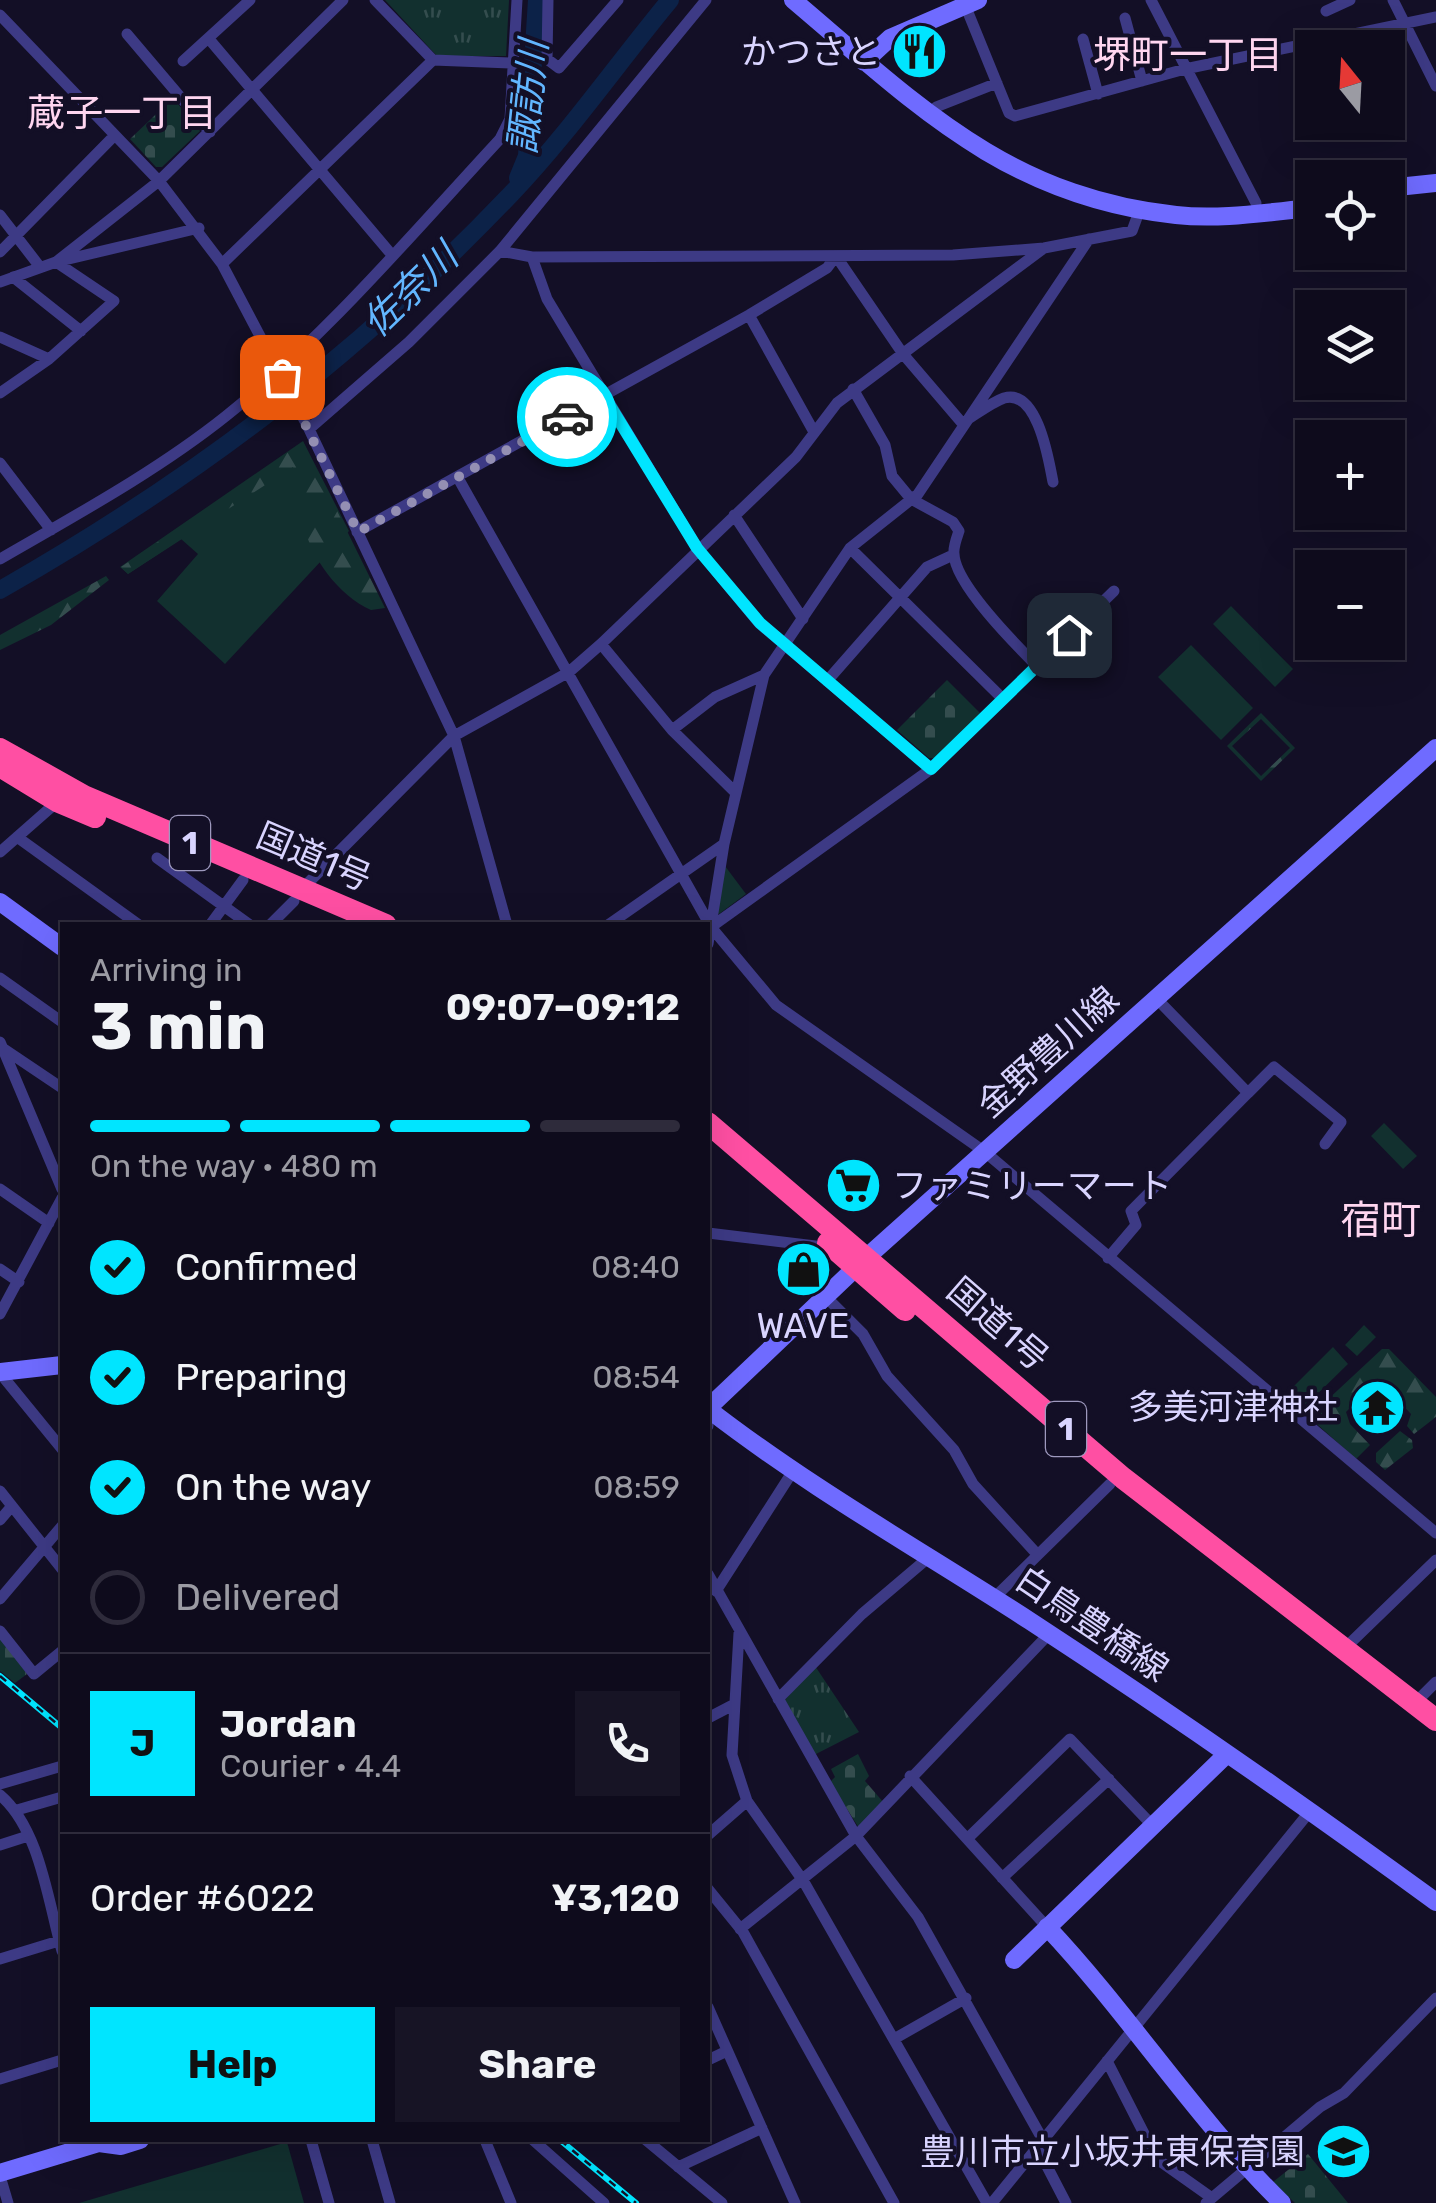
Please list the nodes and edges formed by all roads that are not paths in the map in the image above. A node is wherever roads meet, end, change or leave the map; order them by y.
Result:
1 (250, 0) edge
2 (343, 0) edge
3 (376, 0) edge
4 (517, 0) edge
5 (548, 0) edge
6 (618, 0) edge
7 (706, 0) edge
8 (793, 0) edge
9 (809, 0) edge
10 (1152, 0) edge
11 (1350, 0) edge
12 (1393, 0) edge
13 (972, 3) edge
14 (1326, 10) dead end
15 (0, 15) edge
16 (1436, 17) edge
17 (1124, 18) dead end
18 (1405, 24) junction
19 (128, 34) dead end
20 (208, 39) junction
21 (1084, 39) dead end
22 (868, 58) junction
23 (433, 60) junction
24 (183, 61) dead end
25 (513, 63) junction
26 (1186, 69) junction
27 (1142, 80) junction
28 (997, 83) junction
29 (1436, 86) edge
30 (252, 90) junction
31 (1098, 94) junction
32 (936, 107) junction
33 (210, 132) junction
34 (114, 136) junction
35 (320, 170) junction
36 (159, 181) junction
37 (1436, 182) edge
38 (1405, 186) edge
39 (1436, 194) edge
40 (1405, 198) edge
41 (1295, 199) edge
42 (1256, 204) junction
43 (1140, 209) junction
44 (1295, 209) edge
45 (0, 215) edge
46 (198, 228) junction
47 (19, 235) junction
48 (1089, 239) junction
49 (1044, 248) junction
50 (500, 251) junction
51 (0, 252) edge
52 (392, 254) junction
53 (836, 256) junction
54 (532, 257) junction
55 (56, 262) junction
56 (222, 264) junction
57 (40, 267) junction
58 (14, 277) junction
59 (0, 282) edge
60 (749, 315) junction
61 (80, 331) junction
62 (0, 337) edge
63 (904, 354) junction
64 (49, 358) junction
65 (280, 374) junction
66 (853, 389) junction
67 (0, 393) edge
68 (604, 396) junction
69 (962, 423) junction
70 (307, 427) junction
71 (814, 432) junction
72 (1, 465) edge
73 (458, 478) junction
74 (1053, 482) dead end
75 (911, 499) junction
76 (734, 516) junction
77 (51, 530) junction
78 (358, 532) junction
79 (697, 548) junction
80 (850, 548) junction
81 (953, 555) junction
82 (0, 559) edge
83 (1114, 591) dead end
84 (898, 597) junction
85 (803, 619) junction
86 (601, 644) junction
87 (786, 647) junction
88 (1036, 666) junction
89 (569, 672) junction
90 (764, 676) junction
91 (827, 681) junction
92 (1003, 698) junction
93 (672, 730) junction
94 (454, 736) junction
95 (1436, 748) edge
96 (0, 749) edge
97 (0, 766) edge
98 (931, 769) junction
99 (736, 792) junction
100 (57, 801) junction
101 (17, 837) junction
102 (724, 844) junction
103 (0, 852) edge
104 (157, 858) dead end
105 (683, 870) junction
106 (243, 880) junction
107 (297, 896) junction
108 (0, 902) edge
109 (223, 907) junction
110 (135, 922) edge
111 (212, 922) edge
112 (246, 922) edge
113 (273, 922) edge
114 (346, 922) edge
115 (377, 922) edge
116 (505, 922) edge
117 (612, 922) edge
118 (709, 922) edge
119 (710, 923) edge
120 (712, 927) junction
121 (710, 936) edge
122 (60, 946) edge
123 (0, 978) edge
124 (1156, 998) junction
125 (60, 1021) edge
126 (2, 1046) edge
127 (60, 1087) edge
128 (1248, 1093) junction
129 (710, 1125) edge
130 (710, 1141) edge
131 (1325, 1144) dead end
132 (985, 1152) junction
133 (60, 1178) edge
134 (0, 1189) edge
135 (60, 1202) edge
136 (49, 1223) junction
137 (710, 1233) edge
138 (834, 1248) junction
139 (1108, 1258) junction
140 (861, 1262) junction
141 (0, 1269) edge
142 (19, 1282) junction
143 (825, 1296) junction
144 (0, 1314) edge
145 (60, 1364) edge
146 (0, 1372) edge
147 (710, 1406) edge
148 (710, 1409) edge
149 (60, 1443) edge
150 (793, 1471) junction
151 (1110, 1484) junction
152 (0, 1491) edge
153 (12, 1506) junction
154 (0, 1520) edge
155 (60, 1528) edge
156 (1436, 1533) edge
157 (44, 1547) junction
158 (1036, 1553) junction
159 (928, 1558) junction
160 (1436, 1560) edge
161 (60, 1567) edge
162 (710, 1578) edge
163 (716, 1591) junction
164 (994, 1598) junction
165 (0, 1599) edge
166 (0, 1630) edge
167 (738, 1632) junction
168 (1049, 1634) junction
169 (1344, 1650) junction
170 (60, 1652) edge
171 (1436, 1682) edge
172 (778, 1699) junction
173 (1414, 1704) junction
174 (733, 1706) junction
175 (710, 1717) edge
176 (1436, 1720) edge
177 (1436, 1733) edge
178 (1228, 1754) junction
179 (60, 1767) edge
180 (910, 1776) junction
181 (1109, 1779) junction
182 (0, 1784) edge
183 (0, 1796) edge
184 (60, 1798) edge
185 (747, 1801) junction
186 (17, 1810) junction
187 (1311, 1810) junction
188 (1153, 1826) junction
189 (710, 1832) edge
190 (28, 1836) junction
191 (856, 1836) junction
192 (967, 1839) junction
193 (0, 1845) edge
194 (1002, 1878) junction
195 (804, 1882) junction
196 (710, 1892) edge
197 (1436, 1902) edge
198 (1046, 1928) junction
199 (740, 1929) junction
200 (60, 1941) edge
201 (60, 1944) edge
202 (0, 1960) edge
203 (1014, 1960) dead end
204 (966, 1998) junction
205 (1436, 1998) edge
206 (710, 2010) edge
207 (1133, 2028) junction
208 (894, 2038) junction
209 (728, 2051) junction
210 (710, 2059) edge
211 (60, 2061) edge
212 (1107, 2061) junction
213 (0, 2079) edge
214 (762, 2128) junction
215 (312, 2142) edge
216 (373, 2142) edge
217 (486, 2142) edge
218 (535, 2142) edge
219 (648, 2142) edge
220 (120, 2143) edge
221 (1041, 2145) junction
222 (678, 2167) junction
223 (1246, 2168) junction
224 (0, 2174) edge
225 (1212, 2198) edge
226 (8, 2203) edge
227 (329, 2203) edge
228 (390, 2203) edge
229 (511, 2203) edge
230 (604, 2203) edge
231 (722, 2203) edge
232 (796, 2203) edge
233 (894, 2203) edge
234 (989, 2203) edge
235 (1066, 2203) edge
236 (1231, 2203) edge
237 (1282, 2203) edge

1 - 20 street
2 - 30 street
3 - 23 street
4 - 25 street
5 - 6 street
7 - 50 street
8 - 22 street
9 - 22 street
10 - 26 street
11 - 14 street
12 - 18 street
13 - 22 street
13 - 28 street
15 - 34 street
16 - 18 street
17 - 27 street
18 - 26 street
18 - 29 street
19 - 33 street
20 - 24 street
20 - 30 street
21 - 31 street
22 - 32 street
22 - 43 street
23 - 25 street
23 - 35 street
25 - 52 street
26 - 27 street
26 - 42 street
27 - 31 street
28 - 31 street
28 - 32 street
30 - 33 street
30 - 35 street
32 - 42 street
33 - 36 street
34 - 36 street
34 - 47 street
35 - 52 street
35 - 56 street
36 - 46 street
36 - 55 street
37 - 38 street
39 - 40 street
41 - 42 street
43 - 44 street
43 - 48 street
45 - 47 street
46 - 55 street
46 - 56 street
47 - 51 street
47 - 57 street
48 - 49 street
48 - 69 street
49 - 53 street
49 - 63 street
50 - 54 street
50 - 70 street
52 - 65 street
53 - 54 street
53 - 60 street
53 - 63 street
54 - 68 street
55 - 57 street
55 - 61 street
56 - 65 street
57 - 58 street
58 - 59 street
58 - 61 street
60 - 68 street
60 - 71 street
61 - 64 street
62 - 64 street
63 - 66 street
63 - 69 street
64 - 67 street
65 - 70 street
65 - 77 street
66 - 71 street
66 - 75 street
68 - 73 street
68 - 79 street
69 - 74 street
69 - 75 street
70 - 78 street
71 - 76 street
72 - 77 street
73 - 78 street
73 - 89 street
75 - 80 street
75 - 81 street
76 - 79 street
76 - 85 street
77 - 82 street
78 - 94 street
79 - 86 street
79 - 87 street
80 - 84 street
80 - 85 street
81 - 84 street
81 - 88 street
83 - 88 street
84 - 91 street
84 - 92 street
85 - 87 street
86 - 89 street
86 - 93 street
87 - 90 street
87 - 91 street
88 - 92 street
89 - 94 street
89 - 105 street
90 - 93 street
90 - 99 street
91 - 98 street
92 - 98 street
93 - 99 street
94 - 107 street
94 - 116 street
95 - 124 street, 金野豊川線
96 - 107 highway, 国道1号 / 1
97 - 100 highway, 国道1号 / 1
98 - 120 street
99 - 102 street
100 - 101 street
100 - 106 highway, 国道1号 / 1
101 - 103 street
101 - 110 street
102 - 105 street
102 - 120 street
104 - 109 street
105 - 117 street
105 - 118 street
106 - 107 highway, 国道1号 / 1
106 - 109 street
107 - 113 street
107 - 114 highway, 国道1号 / 1
107 - 115 highway, 国道1号 / 1
108 - 122 street
109 - 111 street
109 - 112 street
119 - 120 street
120 - 121 street
120 - 132 street
123 - 125 street
124 - 128 street
124 - 132 street, 金野豊川線
126 - 127 street
126 - 133 street
128 - 131 street
128 - 139 street
129 - 140 highway, 国道1号 / 1
130 - 138 highway, 国道1号 / 1
132 - 139 street
132 - 140 street, 金野豊川線
134 - 136 street
135 - 136 street
136 - 142 street
137 - 138 street
138 - 140 highway, 国道1号 / 1
139 - 156 street
140 - 143 street, 金野豊川線
140 - 151 highway, 国道1号 / 1
140 - 169 highway, 国道1号 / 1
141 - 142 street
142 - 144 street
143 - 147 street, 金野豊川線
143 - 158 street
145 - 146 street
146 - 149 street
148 - 150 street, 白鳥豊橋線
150 - 159 street, 白鳥豊橋線
150 - 163 street
151 - 158 street
151 - 177 highway, 国道1号 / 1
152 - 153 street
153 - 154 street
153 - 157 street
155 - 157 street
157 - 161 street
157 - 165 street
158 - 164 street
159 - 164 street, 白鳥豊橋線
159 - 172 street
160 - 169 street
162 - 163 street
163 - 167 street
164 - 168 street, 白鳥豊橋線
166 - 170 street
167 - 172 street
167 - 174 street
168 - 178 street, 白鳥豊橋線
168 - 180 street
169 - 173 highway, 国道1号 / 1
171 - 173 street
172 - 191 street
173 - 176 highway, 国道1号 / 1
174 - 175 street
174 - 185 street
178 - 187 street, 白鳥豊橋線
178 - 188 street
179 - 182 street
180 - 191 street
180 - 192 street
181 - 188 street
181 - 192 street
181 - 194 street
183 - 186 street
184 - 186 street
185 - 189 street
185 - 195 street
186 - 190 street
187 - 197 street, 白鳥豊橋線
187 - 207 street
188 - 198 street
190 - 193 street
190 - 200 street
191 - 195 street
191 - 204 street
192 - 194 street
194 - 198 street
195 - 199 street
195 - 208 street
196 - 199 street
198 - 203 street
198 - 207 street
199 - 233 street
201 - 202 street
204 - 208 street
204 - 221 street
205 - 223 street
206 - 209 street
207 - 212 street
207 - 223 street
208 - 234 street
209 - 210 street
209 - 214 street
211 - 213 street
212 - 221 street
212 - 225 street
214 - 222 street
214 - 232 street
215 - 227 street
216 - 228 street
217 - 229 street
218 - 230 street
219 - 222 street
220 - 224 street
221 - 234 street
221 - 235 street
222 - 231 street
223 - 225 street
223 - 237 street
224 - 226 street
225 - 236 street

